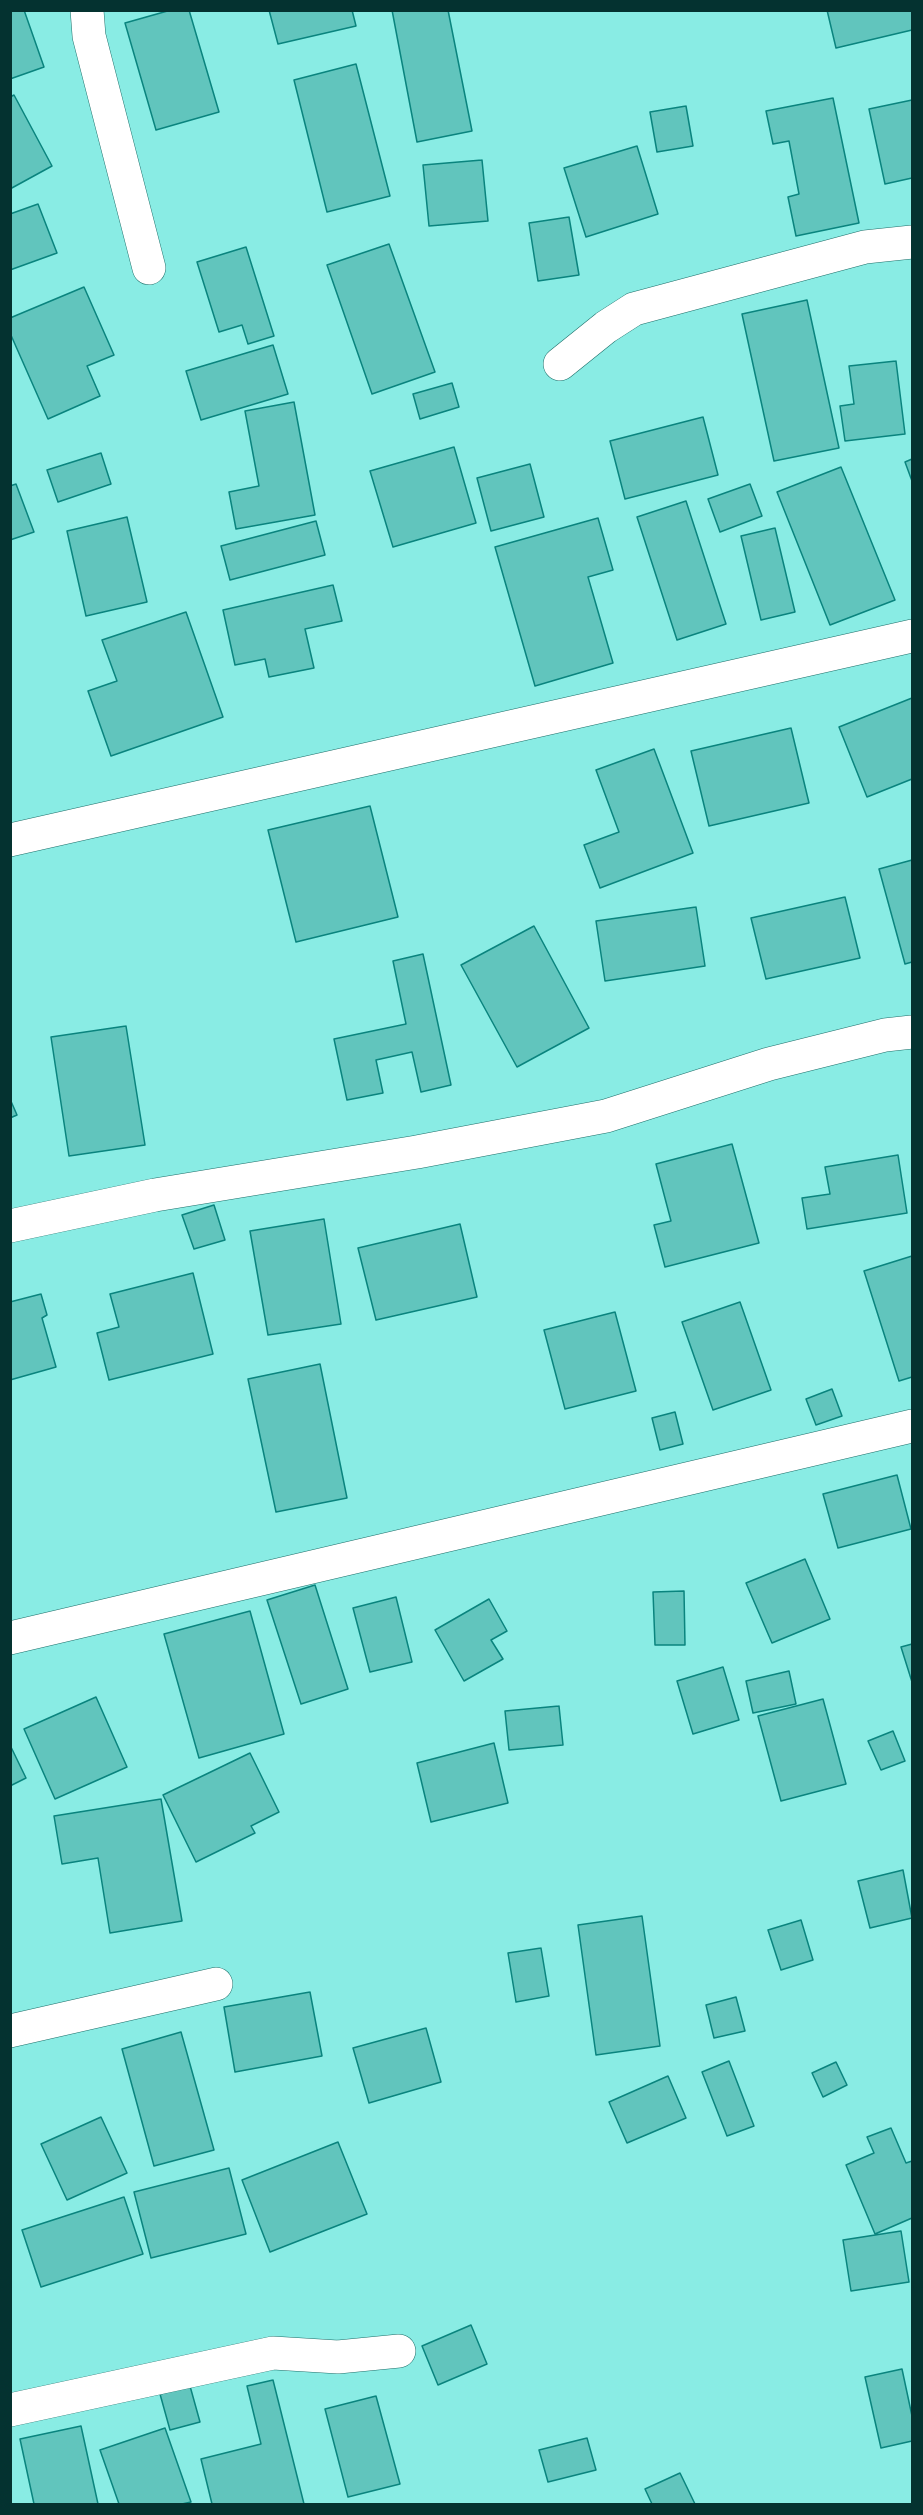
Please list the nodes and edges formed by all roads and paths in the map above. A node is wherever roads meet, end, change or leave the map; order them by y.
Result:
1 (87, 10) edge
2 (912, 242) edge
3 (149, 268) dead end
4 (560, 364) dead end
5 (912, 636) edge
6 (10, 840) edge
7 (912, 1032) edge
8 (10, 1226) edge
9 (912, 1426) edge
10 (10, 1638) edge
11 (216, 1984) dead end
12 (10, 2031) edge
13 (399, 2351) dead end
14 (10, 2410) edge

1 - 3 street
2 - 4 street
5 - 6 street
7 - 8 street
9 - 10 street
11 - 12 street
13 - 14 street

